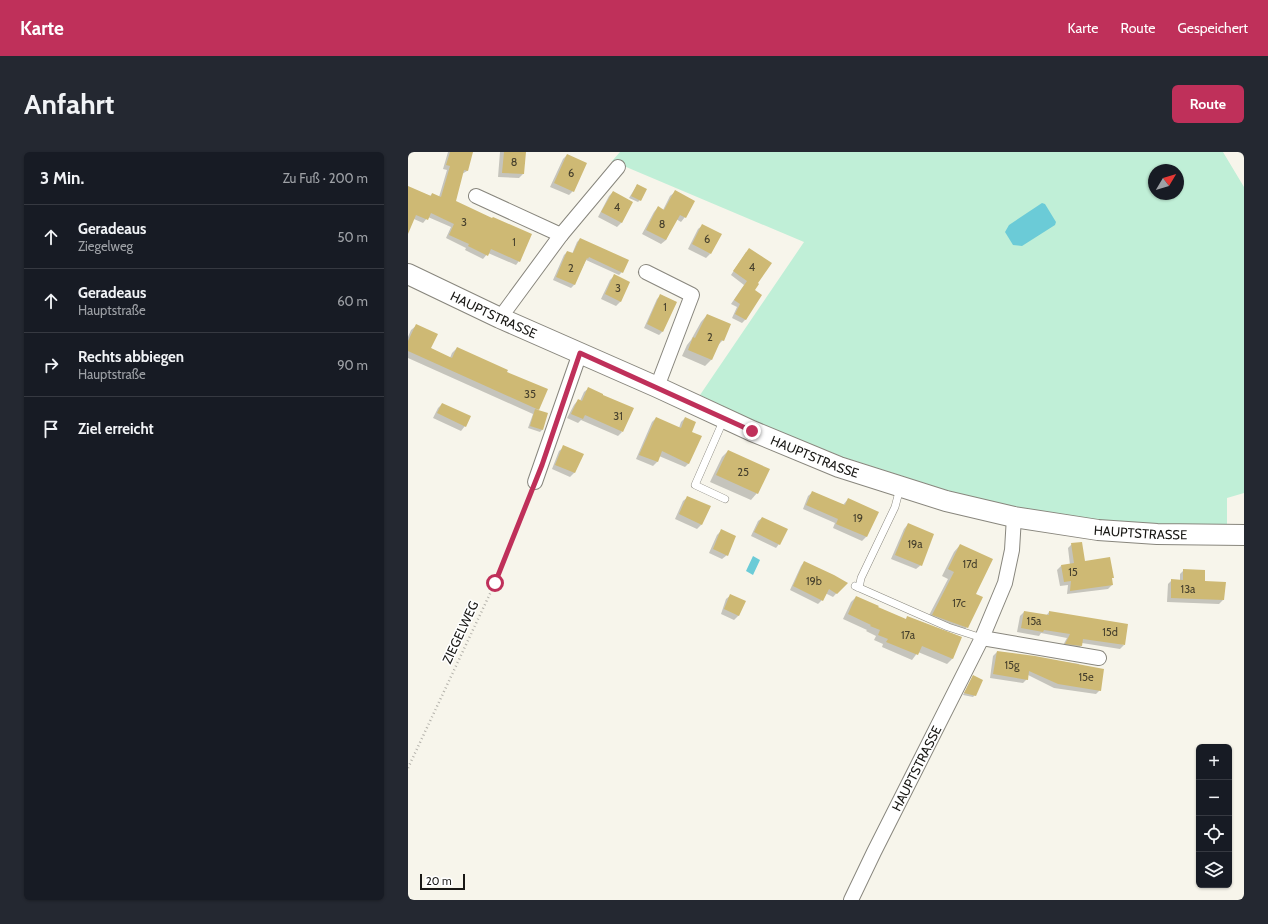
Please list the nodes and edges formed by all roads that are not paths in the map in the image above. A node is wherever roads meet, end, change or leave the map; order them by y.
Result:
1 (618, 167) dead end
2 (476, 196) dead end
3 (561, 235) junction
4 (646, 272) dead end
5 (408, 274) edge
6 (500, 318) junction
7 (580, 353) junction
8 (657, 387) junction
9 (724, 419) junction
10 (535, 482) road end
11 (900, 486) junction
12 (725, 500) dead end
13 (1014, 517) junction
14 (1244, 535) edge
15 (982, 638) junction
16 (1099, 658) dead end
17 (851, 900) edge

1 - 3 street
2 - 3 street
3 - 6 street
4 - 8 street
5 - 6 main road, HAUPTSTRASSE
6 - 7 main road, HAUPTSTRASSE
7 - 8 main road, HAUPTSTRASSE
7 - 10 street
8 - 9 main road, HAUPTSTRASSE
9 - 11 main road, HAUPTSTRASSE
9 - 12 lane
11 - 13 main road, HAUPTSTRASSE
11 - 15 lane
13 - 14 main road, HAUPTSTRASSE
13 - 15 street, HAUPTSTRASSE
15 - 16 street
15 - 17 street, HAUPTSTRASSE

